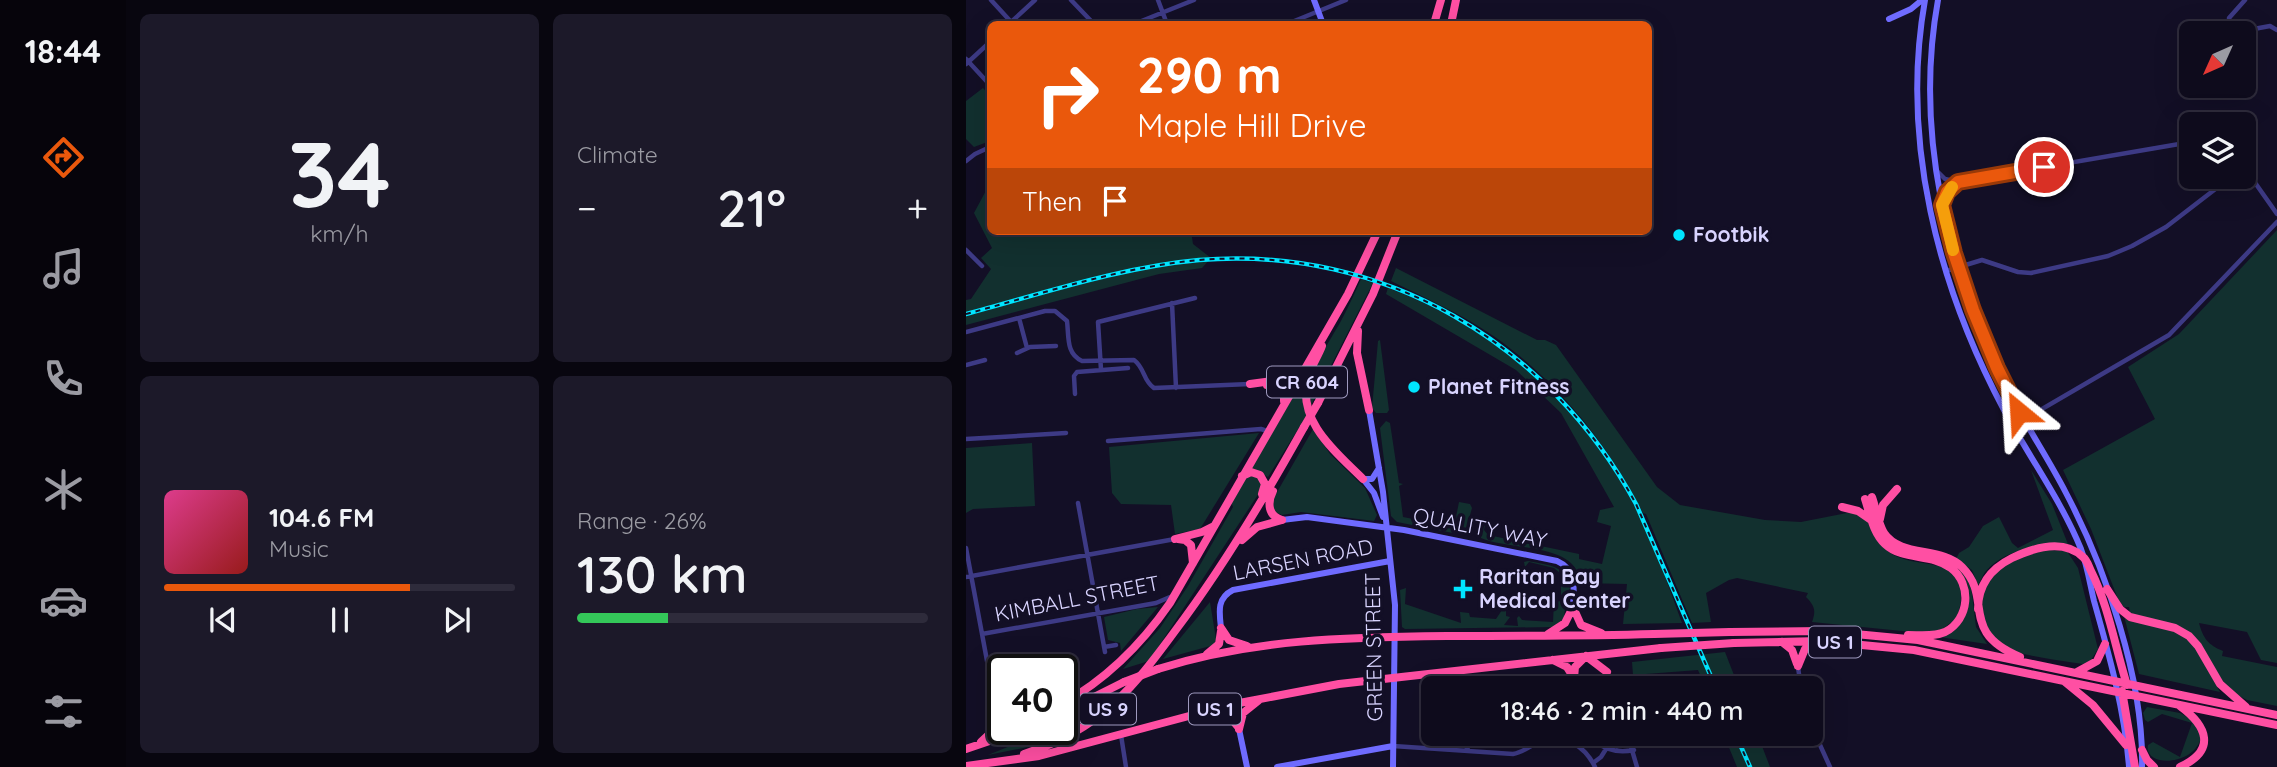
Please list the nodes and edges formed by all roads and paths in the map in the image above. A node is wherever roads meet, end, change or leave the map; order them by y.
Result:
1 (991, 0) edge
2 (1035, 0) edge
3 (1071, 0) edge
4 (1158, 0) edge
5 (1194, 0) edge
6 (1314, 0) edge
7 (1346, 0) edge
8 (1441, 0) edge
9 (1456, 0) edge
10 (1924, 0) edge
11 (1938, 0) edge
12 (2245, 0) edge
13 (1318, 12) junction
14 (1163, 13) junction
15 (1889, 19) dead end
16 (1008, 21) edge
17 (1014, 21) edge
18 (1091, 21) edge
19 (1142, 21) edge
20 (1166, 21) edge
21 (1295, 21) edge
22 (1322, 21) edge
23 (1435, 21) edge
24 (1452, 21) edge
25 (2229, 21) edge
26 (2256, 29) edge
27 (2277, 30) edge
28 (987, 44) edge
29 (967, 62) edge
30 (987, 82) edge
31 (2179, 144) edge
32 (987, 148) edge
33 (966, 161) edge
34 (1935, 166) junction
35 (1958, 182) junction
36 (2256, 184) edge
37 (2215, 189) edge
38 (1942, 205) junction
39 (2277, 214) edge
40 (2277, 222) edge
41 (1374, 235) edge
42 (1396, 235) edge
43 (966, 250) edge
44 (982, 266) dead end
45 (1958, 266) junction
46 (1946, 271) junction
47 (1195, 298) dead end
48 (1172, 303) junction
49 (1365, 310) junction
50 (1019, 318) junction
51 (1329, 327) junction
52 (966, 332) edge
53 (1056, 346) dead end
54 (1027, 348) junction
55 (1017, 353) dead end
56 (985, 360) dead end
57 (1101, 360) junction
58 (966, 365) edge
59 (1129, 369) dead end
60 (1101, 370) junction
61 (1302, 372) junction
62 (1250, 384) junction
63 (1177, 388) junction
64 (1075, 394) dead end
65 (1284, 401) junction
66 (1368, 411) joint
67 (2023, 420) junction
68 (2013, 426) junction
69 (1267, 432) junction
70 (1066, 433) dead end
71 (966, 439) edge
72 (1108, 441) dead end
73 (1286, 460) junction
74 (1379, 465) junction
75 (1242, 476) junction
76 (1363, 479) junction
77 (1897, 489) dead end
78 (1869, 498) dead end
79 (1078, 503) dead end
80 (1842, 507) dead end
81 (1257, 510) junction
82 (1282, 520) junction
83 (1876, 522) junction
84 (1213, 527) junction
85 (1386, 527) junction
86 (1175, 539) junction
87 (966, 548) edge
88 (1087, 555) junction
89 (1228, 555) junction
90 (2084, 558) junction
91 (1390, 561) junction
92 (1193, 565) junction
93 (969, 577) edge
94 (2107, 589) junction
95 (1176, 592) junction
96 (1573, 607) junction
97 (1978, 609) junction
98 (1098, 613) junction
99 (1221, 628) junction
100 (982, 634) junction
101 (1607, 635) junction
102 (1543, 636) junction
103 (1880, 636) junction
104 (1396, 637) junction
105 (1779, 641) junction
106 (1820, 641) junction
107 (2105, 644) junction
108 (1116, 645) dead end
109 (1253, 647) junction
110 (1616, 652) junction
111 (1205, 656) junction
112 (1586, 656) junction
113 (1550, 659) junction
114 (987, 663) edge
115 (2038, 664) junction
116 (1797, 666) junction
117 (2077, 672) junction
118 (1395, 676) junction
119 (1572, 676) edge
120 (1575, 676) edge
121 (1799, 676) edge
122 (2062, 680) junction
123 (2113, 680) junction
124 (2130, 683) junction
125 (2119, 692) junction
126 (1078, 694) edge
127 (2136, 696) junction
128 (1262, 698) junction
129 (2178, 704) junction
130 (1078, 705) edge
131 (2249, 709) junction
132 (1207, 711) junction
133 (2277, 715) edge
134 (2277, 725) edge
135 (1239, 729) junction
136 (1121, 735) junction
137 (987, 736) edge
138 (987, 742) edge
139 (2126, 745) junction
140 (976, 746) junction
141 (1393, 746) junction
142 (1469, 746) edge
143 (1603, 746) edge
144 (1633, 746) edge
145 (1820, 746) edge
146 (1606, 748) junction
147 (966, 749) edge
148 (1466, 750) junction
149 (1634, 750) junction
150 (2142, 750) junction
151 (1006, 764) edge
152 (1594, 765) edge
153 (966, 766) edge
154 (1126, 767) edge
155 (1247, 767) edge
156 (1277, 767) edge
157 (1393, 767) edge
158 (1637, 767) edge
159 (1829, 767) edge
160 (2129, 767) edge
161 (2135, 767) edge
162 (2142, 767) edge
163 (2154, 767) edge
164 (2180, 767) edge

1 - 16 street
2 - 17 street
3 - 18 street
4 - 14 street
5 - 14 street
6 - 13 street
7 - 13 street
8 - 23 highway
9 - 24 highway
10 - 15 street
10 - 46 street
11 - 34 street
12 - 25 street
13 - 21 street
13 - 22 street
14 - 19 street
14 - 20 street
26 - 27 street
28 - 29 street
29 - 30 street
31 - 35 street
32 - 33 street
34 - 35 street
34 - 38 street
35 - 38 street
36 - 39 street
37 - 45 street
38 - 45 street
40 - 67 street
41 - 51 highway, US 9
42 - 49 highway, US 9
43 - 44 street
45 - 46 street
45 - 67 street
46 - 68 street
47 - 48 street
48 - 57 street
48 - 63 street
49 - 66 highway, CR 604
49 - 73 highway, US 9, bridge
50 - 52 street
50 - 54 street
50 - 57 street
51 - 61 highway, US 9
51 - 76 highway, CR 604
53 - 54 street
54 - 55 street
56 - 58 street
57 - 60 street
57 - 63 street
59 - 60 street
60 - 64 street
61 - 62 highway
61 - 65 highway, US 9
62 - 63 street
62 - 65 highway
65 - 69 highway, US 9
66 - 74 street, GREEN STREET / CR 604
67 - 68 street
67 - 94 street
68 - 90 street
69 - 72 street
69 - 75 highway, US 9
70 - 71 street
73 - 81 highway, US 9
73 - 82 highway
74 - 76 street
74 - 85 street, GREEN STREET / CR 604
75 - 81 highway
75 - 84 highway, US 9
76 - 85 street, GREEN STREET / CR 604
77 - 83 highway
78 - 83 highway
79 - 88 street
80 - 83 highway
81 - 89 highway, US 9
82 - 85 street, QUALITY WAY
82 - 89 highway
83 - 97 highway
83 - 103 highway
84 - 86 highway
84 - 92 highway, US 9
85 - 91 street, GREEN STREET / CR 604
85 - 96 street, QUALITY WAY
86 - 88 street
86 - 92 highway
87 - 93 street
88 - 93 street
88 - 98 street
89 - 151 highway, US 9
90 - 97 highway
90 - 107 street
90 - 124 highway
91 - 99 street, LARSEN ROAD
91 - 104 street, GREEN STREET / CR 604
92 - 95 highway, US 9
93 - 100 street
94 - 124 street
94 - 131 highway
95 - 98 street, KIMBALL STREET
95 - 126 highway, US 9
96 - 101 highway
96 - 102 highway
97 - 115 highway
98 - 100 street, KIMBALL STREET
98 - 108 street
99 - 109 highway
99 - 111 highway
100 - 114 street
101 - 102 highway, US 1
101 - 103 highway, US 1, bridge
102 - 104 highway, US 1
103 - 115 highway, US 1
104 - 109 highway, US 1
104 - 118 street, GREEN STREET / CR 604
105 - 106 highway, US 1
105 - 110 highway, US 1, bridge
105 - 116 highway
106 - 116 highway
106 - 122 highway, US 1
107 - 117 highway
107 - 123 street
109 - 111 highway, US 1
110 - 112 highway, US 1
110 - 112 highway
111 - 130 highway, US 1, bridge
112 - 113 highway, US 1
112 - 120 highway
113 - 118 highway, US 1
113 - 119 highway
115 - 117 highway, US 1
116 - 121 street
117 - 123 highway, US 1
118 - 128 highway, US 1
118 - 141 street, GREEN STREET / CR 604
122 - 125 highway, US 1
122 - 139 highway
123 - 124 highway, US 1
123 - 125 highway
124 - 127 highway
124 - 131 highway, US 1
125 - 127 highway, US 1
125 - 139 street
125 - 161 highway
127 - 129 highway, US 1
127 - 150 street
128 - 132 highway, US 1
128 - 135 highway
129 - 134 highway, US 1
129 - 164 highway
131 - 133 highway, US 1
132 - 135 highway
132 - 136 highway, US 1
135 - 155 street
136 - 151 highway, US 1
136 - 154 street
137 - 140 highway
138 - 140 highway
139 - 160 street
140 - 147 highway
141 - 148 street
141 - 156 street
141 - 157 street, GREEN STREET / CR 604
142 - 148 street
143 - 146 street
144 - 149 street
145 - 159 street
146 - 149 street
146 - 152 street
148 - 152 street
149 - 158 street
150 - 162 street
150 - 163 highway
151 - 153 highway, US 1

